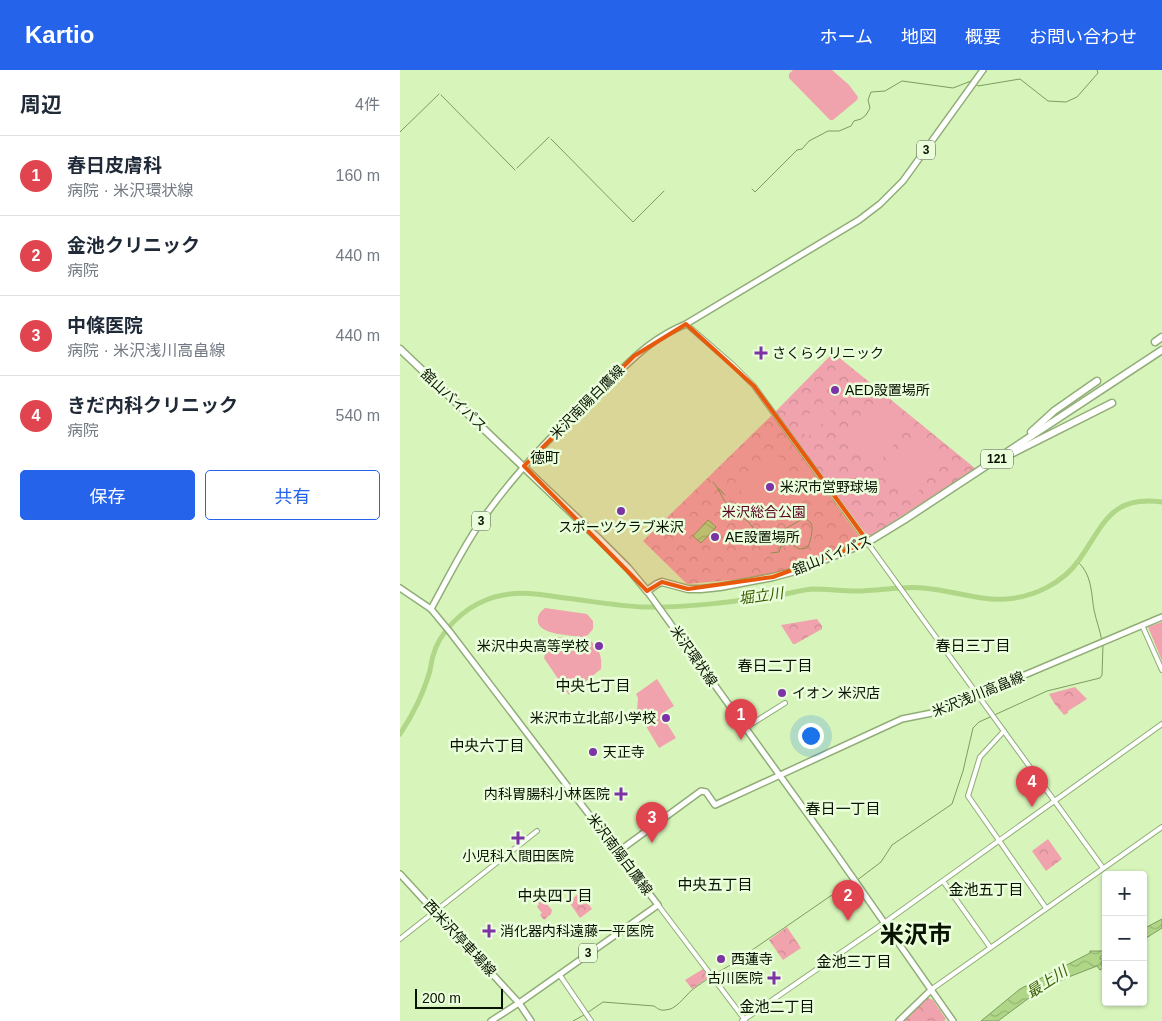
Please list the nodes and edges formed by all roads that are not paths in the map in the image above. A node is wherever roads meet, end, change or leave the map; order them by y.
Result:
1 (983, 70) edge
2 (686, 324) junction
3 (1162, 337) edge
4 (1155, 342) dead end
5 (400, 349) edge
6 (1162, 350) edge
7 (1097, 381) dead end
8 (1112, 403) dead end
9 (995, 460) junction
10 (524, 466) junction
11 (868, 542) junction
12 (400, 588) edge
13 (647, 591) junction
14 (431, 609) junction
15 (1162, 617) edge
16 (1142, 626) junction
17 (1162, 670) edge
18 (978, 696) junction
19 (785, 703) dead end
20 (1162, 724) edge
21 (745, 728) junction
22 (1004, 731) junction
23 (779, 775) junction
24 (1054, 800) junction
25 (1162, 827) edge
26 (537, 831) dead end
27 (999, 841) junction
28 (618, 851) junction
29 (1102, 868) junction
30 (400, 874) edge
31 (943, 880) junction
32 (658, 904) junction
33 (1046, 908) junction
34 (436, 912) junction
35 (884, 923) junction
36 (400, 939) edge
37 (990, 947) junction
38 (559, 974) junction
39 (932, 989) junction
40 (519, 1003) junction
41 (744, 1020) edge
42 (491, 1021) edge
43 (531, 1021) edge
44 (591, 1021) edge
45 (899, 1021) edge
46 (953, 1021) edge

1 - 2 main road, 米沢南陽白鷹線 / 3
2 - 10 main road, 米沢南陽白鷹線 / 3
2 - 11 street
3 - 4 highway
5 - 10 highway, 舘山バイパス
6 - 9 highway, 舘山バイパス / 121
7 - 9 highway
8 - 9 highway
9 - 11 highway, 舘山バイパス / 121
10 - 13 highway, 舘山バイパス
10 - 14 main road, 米沢南陽白鷹線 / 3
11 - 13 highway, 舘山バイパス / 121
11 - 18 street
12 - 14 main road
13 - 21 main road, 米沢環状線
14 - 28 main road, 米沢南陽白鷹線
15 - 16 main road, 米沢浅川高畠線
16 - 17 street
16 - 18 main road, 米沢浅川高畠線
18 - 22 street
18 - 23 main road, 米沢浅川高畠線
19 - 21 street
20 - 24 street
21 - 23 main road, 米沢環状線
22 - 24 street
22 - 27 street
23 - 28 main road, 米沢浅川高畠線
23 - 35 main road, 米沢環状線
24 - 27 street
24 - 29 street
25 - 29 street
26 - 34 street
27 - 31 street
27 - 33 street
28 - 32 main road, 米沢南陽白鷹線
29 - 33 street
30 - 34 main road, 西米沢停車場線
31 - 35 street
31 - 37 street
32 - 38 main road, 米沢南陽白鷹線 / 3
32 - 41 street
33 - 37 street
34 - 36 street
34 - 40 main road, 西米沢停車場線
35 - 39 main road, 米沢環状線
35 - 41 street
37 - 39 street
38 - 40 main road, 米沢南陽白鷹線 / 3
38 - 44 street
39 - 45 main road
39 - 46 main road, 米沢環状線
40 - 42 main road, 米沢南陽白鷹線
40 - 43 main road

